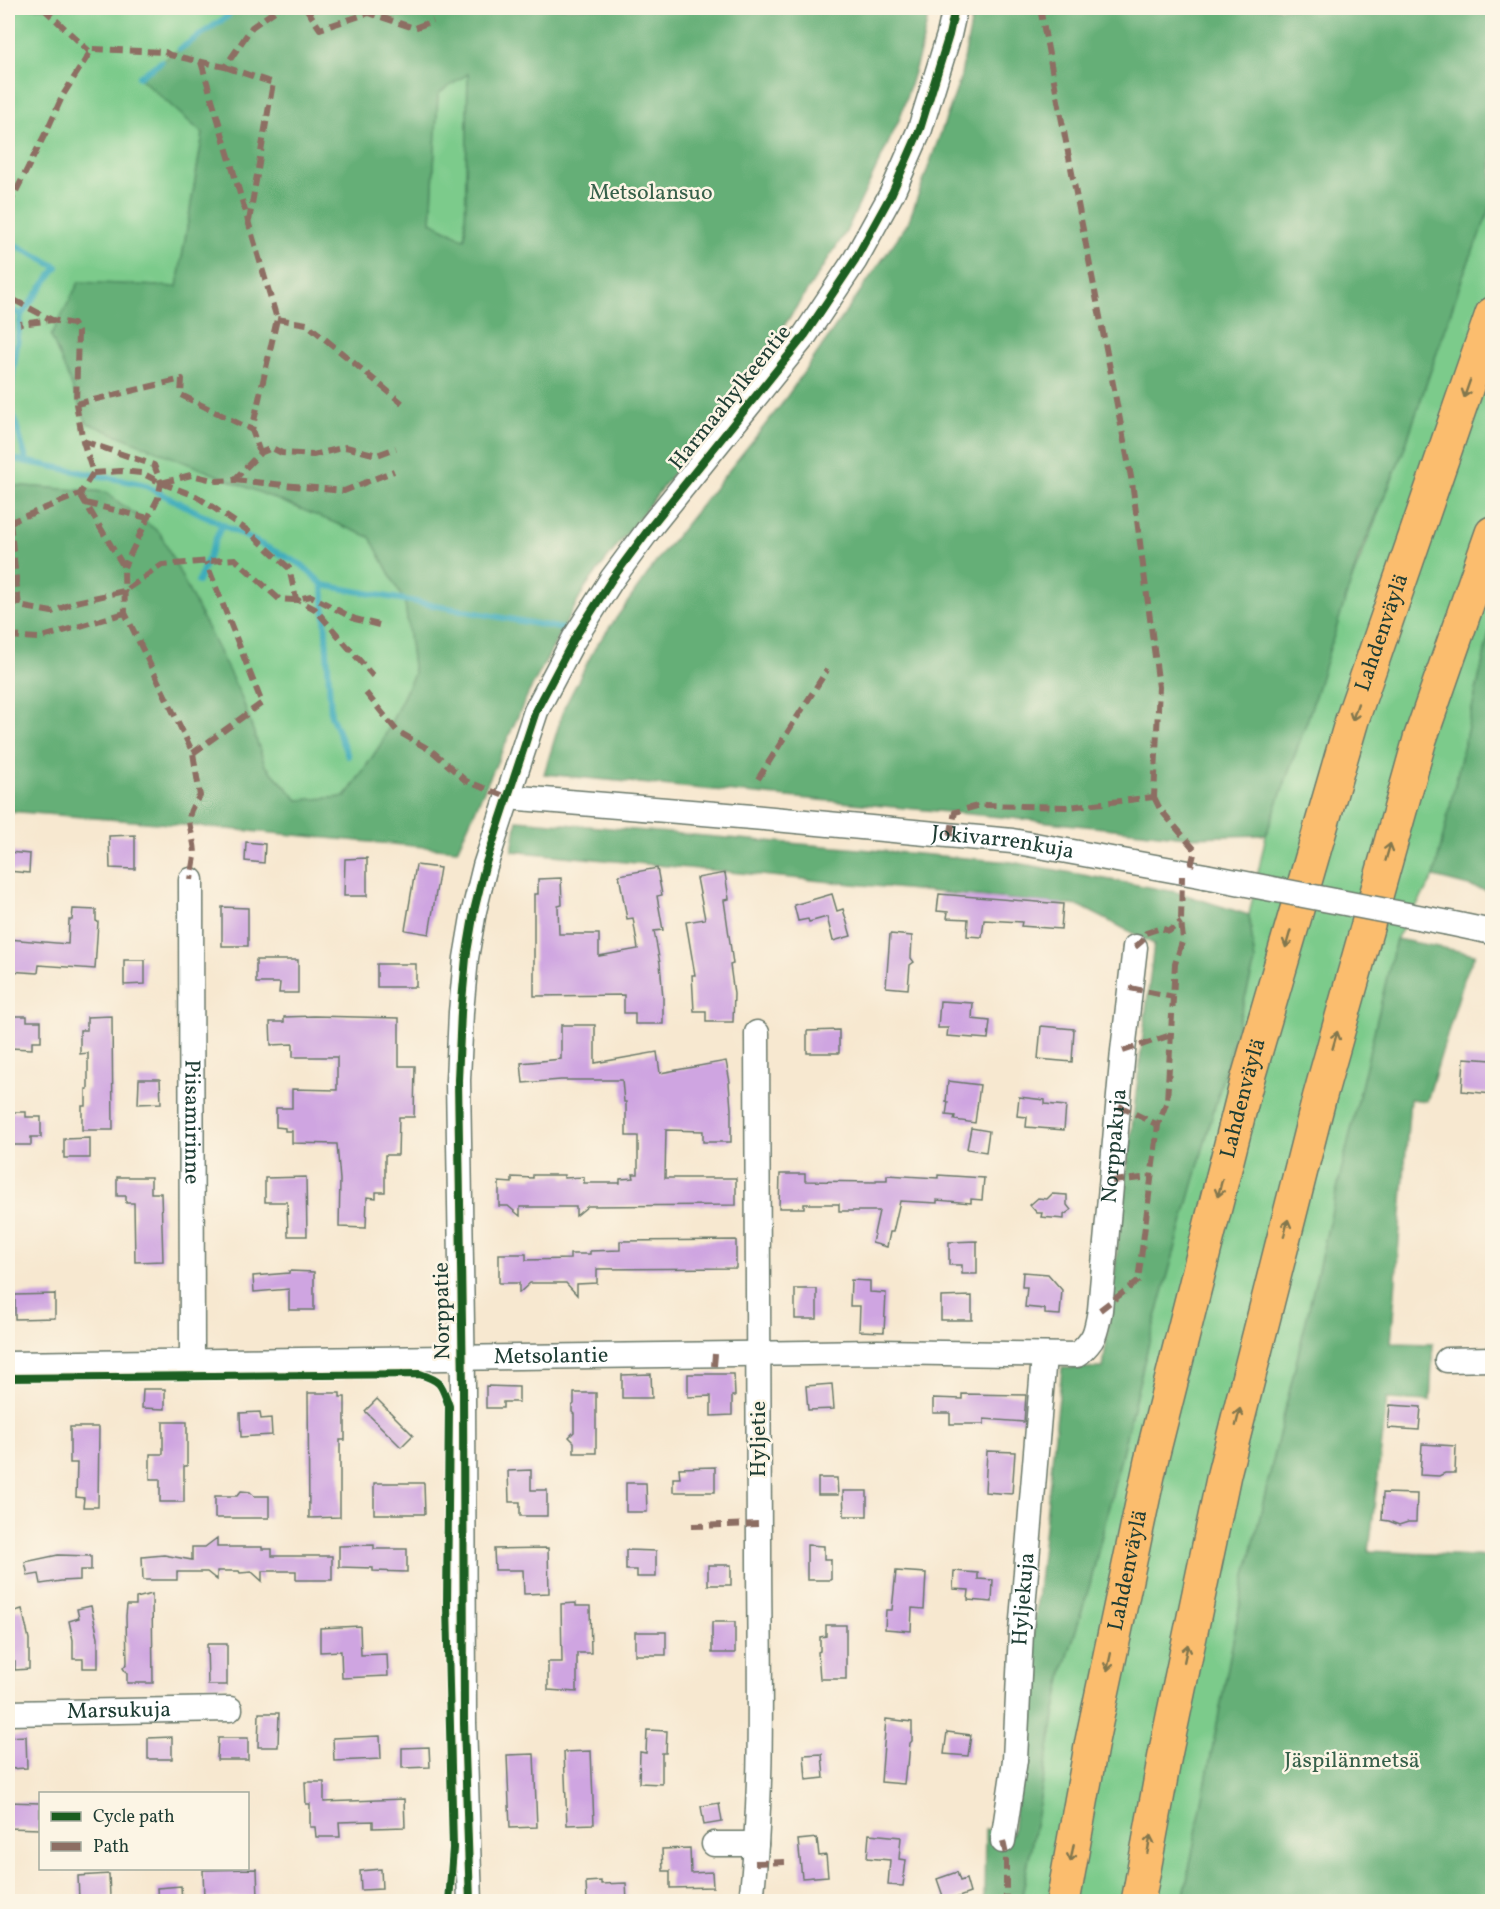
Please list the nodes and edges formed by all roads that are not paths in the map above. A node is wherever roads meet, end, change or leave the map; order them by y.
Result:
1 (955, 8) edge
2 (1492, 314) edge
3 (1492, 533) edge
4 (507, 797) junction
5 (191, 880) dead end
6 (1492, 932) edge
7 (1136, 947) dead end
8 (757, 1033) dead end
9 (1090, 1345) joint
10 (759, 1353) junction
11 (1044, 1356) junction
12 (462, 1358) junction
13 (1492, 1359) edge
14 (1447, 1360) dead end
15 (192, 1362) junction
16 (8, 1364) edge
17 (230, 1709) dead end
18 (8, 1713) edge
19 (1003, 1841) dead end
20 (714, 1844) dead end
21 (756, 1844) junction
22 (471, 1902) edge
23 (751, 1902) edge
24 (1062, 1902) edge
25 (1138, 1902) edge

1 - 4 street, Harmaahylkeentie
2 -> 24 highway, Lahdenväylä
25 -> 3 highway
4 - 6 street, Jokivarrenkuja, bridge
4 - 12 street, Norppatie
5 - 15 street, Piisamirinne
7 - 9 street, Norppakuja
8 - 10 street, Hyljetie
9 - 11 street, Metsolantie
10 - 11 street, Metsolantie
10 - 12 street, Metsolantie
10 - 21 street, Hyljetie
11 - 19 street, Hyljekuja
12 - 15 street, Metsolantie
12 - 22 street, Norppatie
13 - 14 street
15 - 16 street, Metsolantie
17 - 18 street, Marsukuja
20 - 21 street
21 - 23 street, Hyljetie

